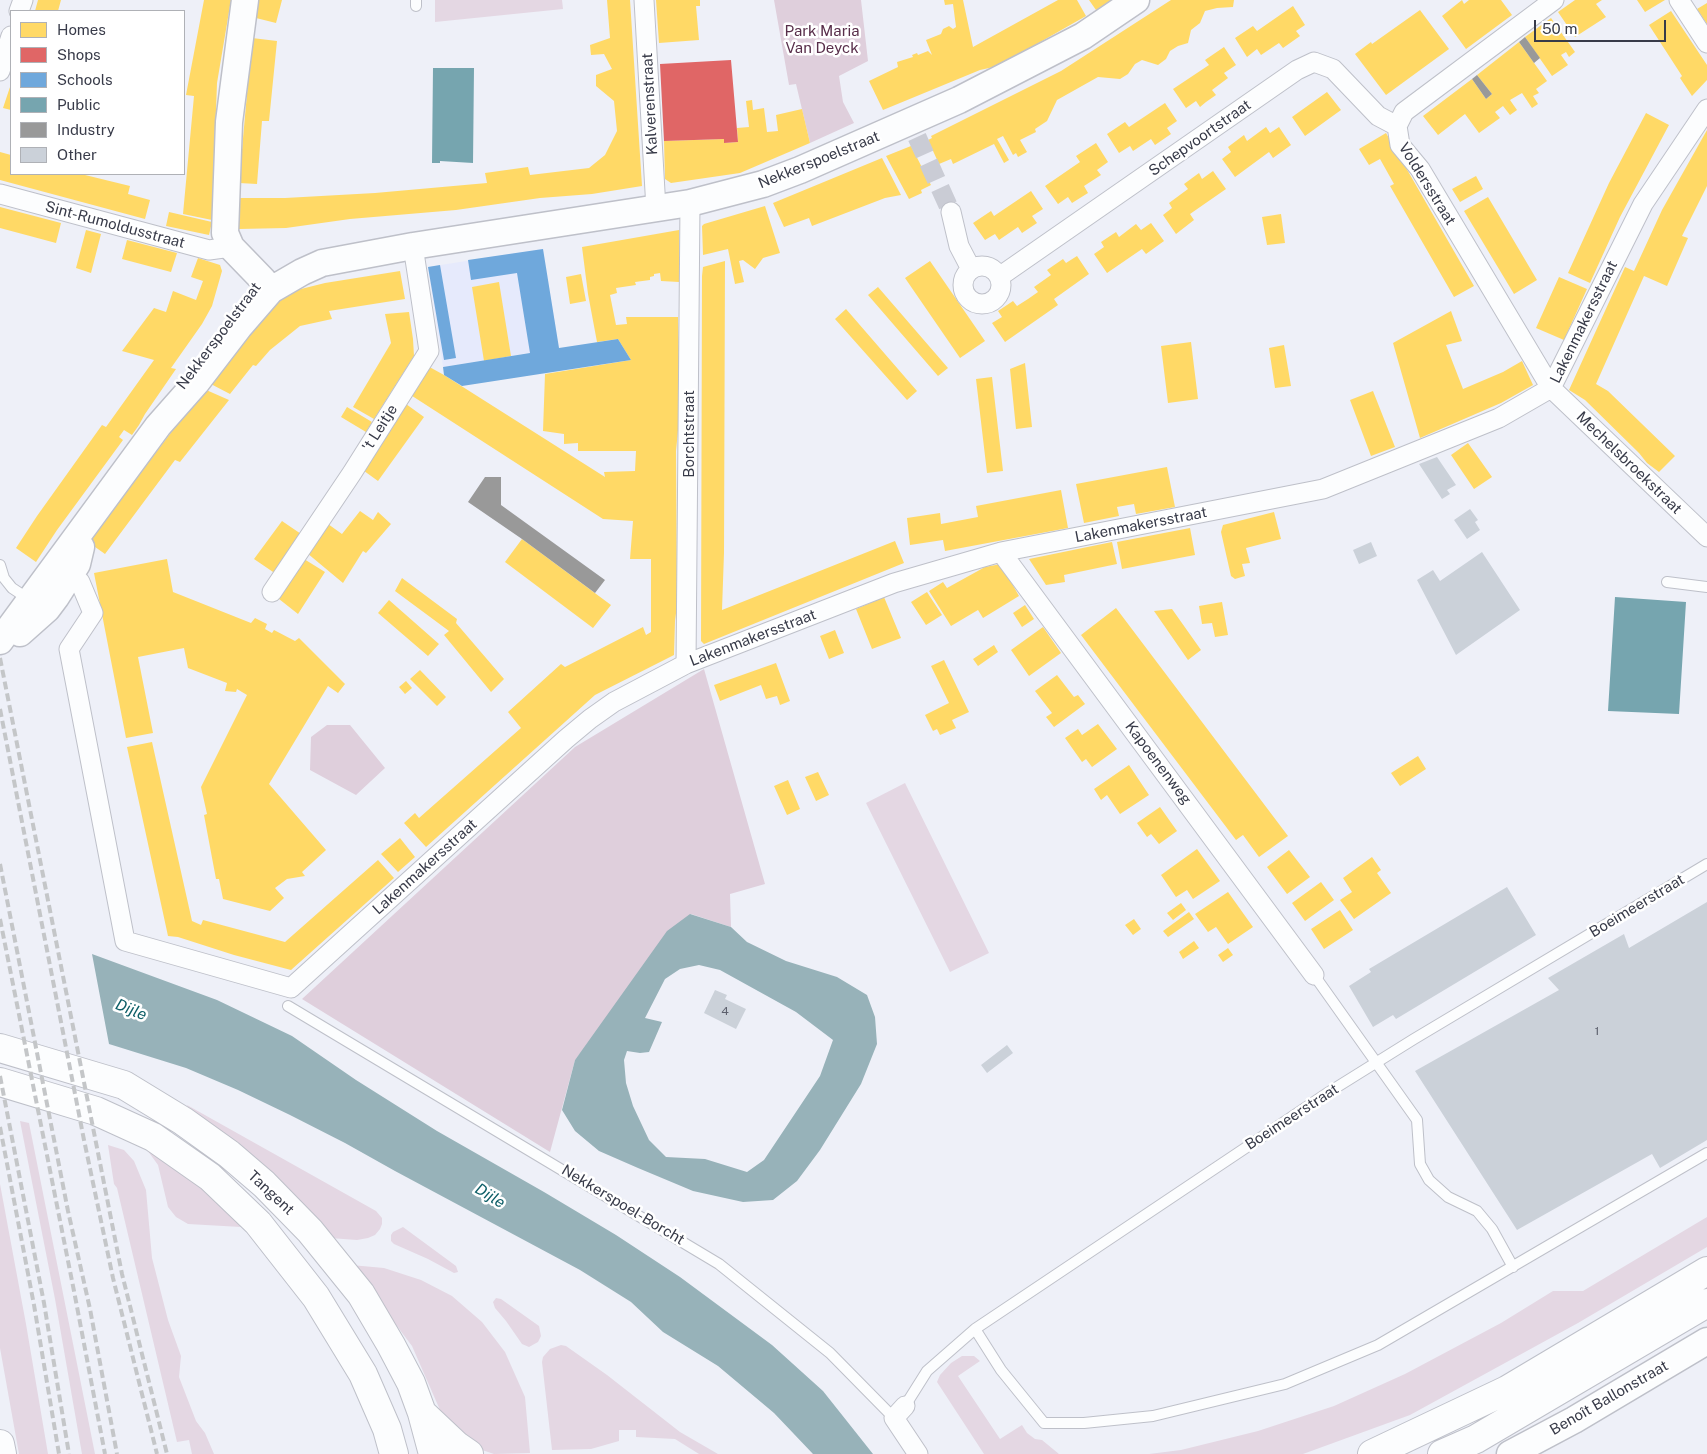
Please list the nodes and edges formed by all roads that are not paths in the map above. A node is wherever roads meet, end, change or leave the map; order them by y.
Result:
1 (245, 0) edge
2 (644, 0) edge
3 (1136, 0) edge
4 (1554, 0) edge
5 (1679, 0) edge
6 (10, 39) edge
7 (1707, 43) edge
8 (0, 71) edge
9 (1707, 109) edge
10 (1397, 126) junction
11 (0, 194) edge
12 (690, 204) junction
13 (656, 209) junction
14 (951, 212) tunnel mouth
15 (413, 246) junction
16 (231, 248) junction
17 (971, 269) junction
18 (1000, 277) junction
19 (267, 284) junction
20 (1551, 388) junction
21 (1707, 537) edge
22 (1001, 552) junction
23 (0, 565) edge
24 (63, 570) junction
25 (1667, 582) dead end
26 (1707, 586) edge
27 (272, 592) dead end
28 (31, 600) junction
29 (0, 641) edge
30 (0, 649) edge
31 (686, 664) junction
32 (1707, 864) edge
33 (1314, 975) joint
34 (288, 1006) dead end
35 (0, 1048) edge
36 (1376, 1062) junction
37 (0, 1082) edge
38 (1707, 1153) edge
39 (1513, 1267) junction
40 (1707, 1271) edge
41 (1707, 1303) edge
42 (975, 1329) junction
43 (1707, 1341) edge
44 (900, 1412) junction
45 (422, 1413) junction
46 (0, 1444) edge
47 (2, 1454) edge
48 (394, 1454) edge
49 (433, 1454) edge
50 (469, 1454) edge
51 (918, 1454) edge
52 (1372, 1454) edge
53 (1442, 1454) edge
54 (1510, 1454) edge

1 - 16 main road
2 - 13 street, Kalverenstraat
3 - 12 main road, Nekkerspoelstraat
4 - 10 street, Voldersstraat
5 - 7 street
6 - 8 street
9 - 20 street, Lakenmakersstraat
10 - 18 street, Schepvoortstraat
10 - 20 street, Voldersstraat
11 - 16 street, Sint-Rumoldusstraat
12 - 13 main road, Nekkerspoelstraat
12 - 31 street, Borchtstraat
13 - 15 main road, Nekkerspoelstraat
14 - 17 street
15 - 19 main road, Nekkerspoelstraat
15 - 27 street, 't Leitje
16 - 19 main road
17 - 18 street
17 - 18 street
19 - 24 main road, Nekkerspoelstraat
20 - 21 street, Mechelsbroekstraat
20 - 22 street, Lakenmakersstraat
22 - 31 street, Lakenmakersstraat
22 - 33 street, Kapoenenweg
23 - 28 lane
24 - 28 main road, Nekkerspoelstraat
24 - 30 main road, Nekkerspoelstraat
24 - 31 street, Lakenmakersstraat
25 - 26 lane
28 - 29 main road, Nekkerspoelstraat
32 - 36 lane, Boeimeerstraat
33 - 36 lane
34 - 44 lane, Nekkerspoel-Borcht
35 - 45 main road, Tangent
36 - 39 lane
36 - 42 lane, Boeimeerstraat
37 - 48 main road, Tangent
38 - 39 lane
39 - 42 lane
40 - 52 main road
41 - 53 main road
42 - 44 lane, Boeimeerstraat
43 - 54 main road, Benoît Ballonstraat
44 - 51 street, Nekkerspoel-Borcht
45 - 49 main road, Tangent
45 - 50 main road
46 - 47 main road

